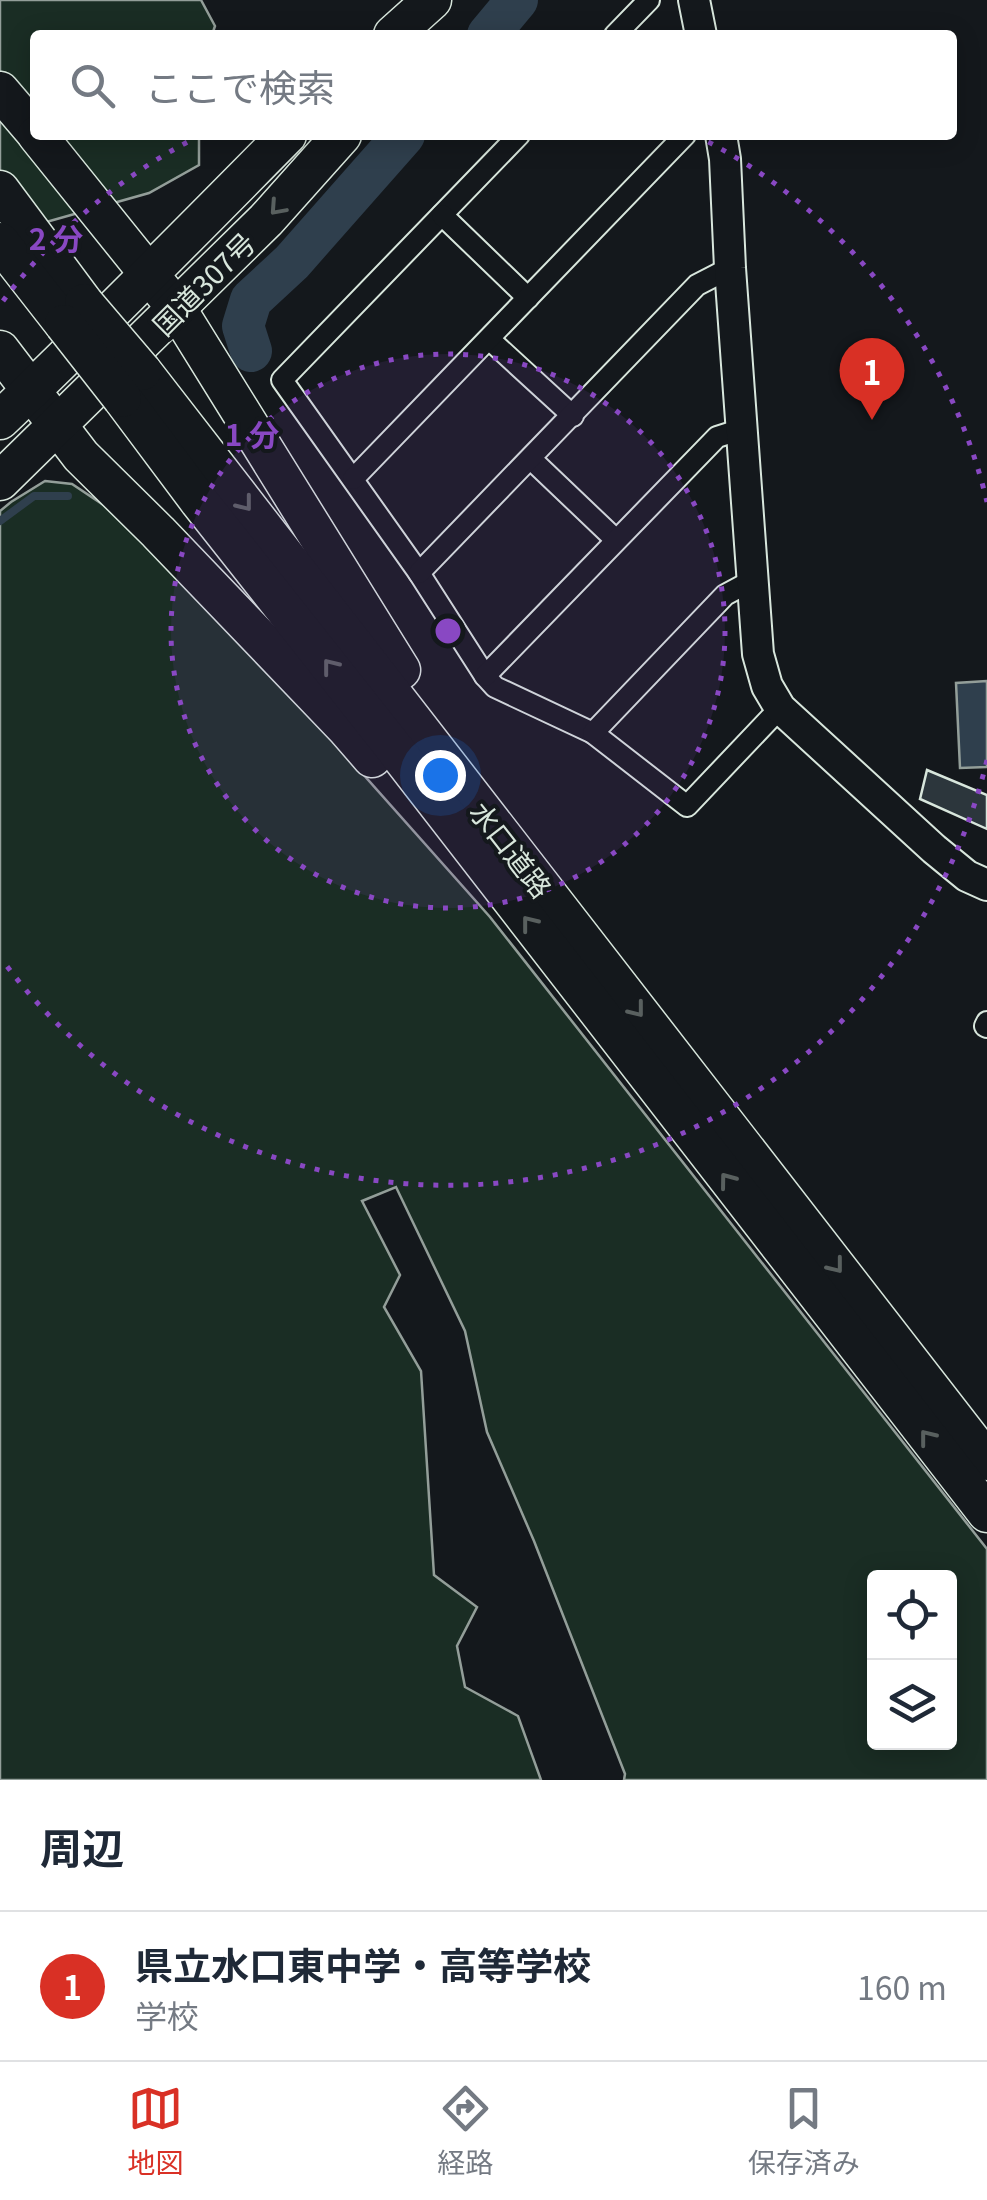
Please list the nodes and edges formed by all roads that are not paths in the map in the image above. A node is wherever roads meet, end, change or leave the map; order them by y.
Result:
1 (432, 0) edge
2 (460, 0) edge
3 (649, 0) edge
4 (694, 0) edge
5 (399, 30) edge
6 (434, 30) edge
7 (620, 30) edge
8 (700, 30) edge
9 (0, 90) edge
10 (30, 127) edge
11 (41, 140) edge
12 (282, 140) edge
13 (338, 140) edge
14 (514, 140) edge
15 (680, 140) edge
16 (722, 140) edge
17 (0, 190) edge
18 (442, 215) junction
19 (0, 242) edge
20 (730, 268) junction
21 (149, 272) junction
22 (528, 298) junction
23 (177, 309) junction
24 (74, 313) junction
25 (489, 339) junction
26 (0, 350) edge
27 (132, 385) junction
28 (31, 390) junction
29 (573, 416) junction
30 (0, 420) edge
31 (57, 424) junction
32 (742, 429) junction
33 (532, 459) junction
34 (2, 479) edge
35 (353, 479) junction
36 (108, 484) junction
37 (616, 540) junction
38 (419, 573) junction
39 (753, 580) junction
40 (485, 676) junction
41 (780, 708) junction
42 (594, 733) junction
43 (496, 828) junction
44 (490, 873) junction
45 (987, 885) edge
46 (987, 1461) edge
47 (987, 1513) edge

1 - 5 highway
2 - 6 highway
3 - 7 street
4 - 8 street
9 - 10 highway
11 - 21 highway
12 - 21 highway, 国道307号
13 -> 23 highway, 国道307号
14 - 18 street
15 - 22 street
16 - 20 street
17 - 24 highway, 水口道路
18 - 22 street
18 - 35 street
19 - 24 highway, 水口道路
20 - 29 street
20 - 32 street
21 - 23 highway
21 - 28 highway, 国道307号
22 - 25 street
23 - 31 highway, 国道307号
23 - 43 highway
24 - 27 highway, 水口道路, bridge
25 - 29 street
25 - 35 street
26 - 28 highway
27 -> 43 highway, 水口道路
44 -> 27 highway, 水口道路
28 - 30 highway, 国道307号
28 - 31 highway
29 - 33 street
31 - 34 highway, 国道307号
31 - 36 highway
32 - 37 street
32 - 39 street
33 - 37 street
33 - 38 street
34 - 36 highway
35 - 38 street
36 - 44 highway
37 - 40 street
38 - 40 street
39 - 41 street
39 - 42 street
40 - 42 street
41 - 42 street
41 - 45 street
43 -> 46 highway, 水口道路
47 -> 44 highway, 水口道路

